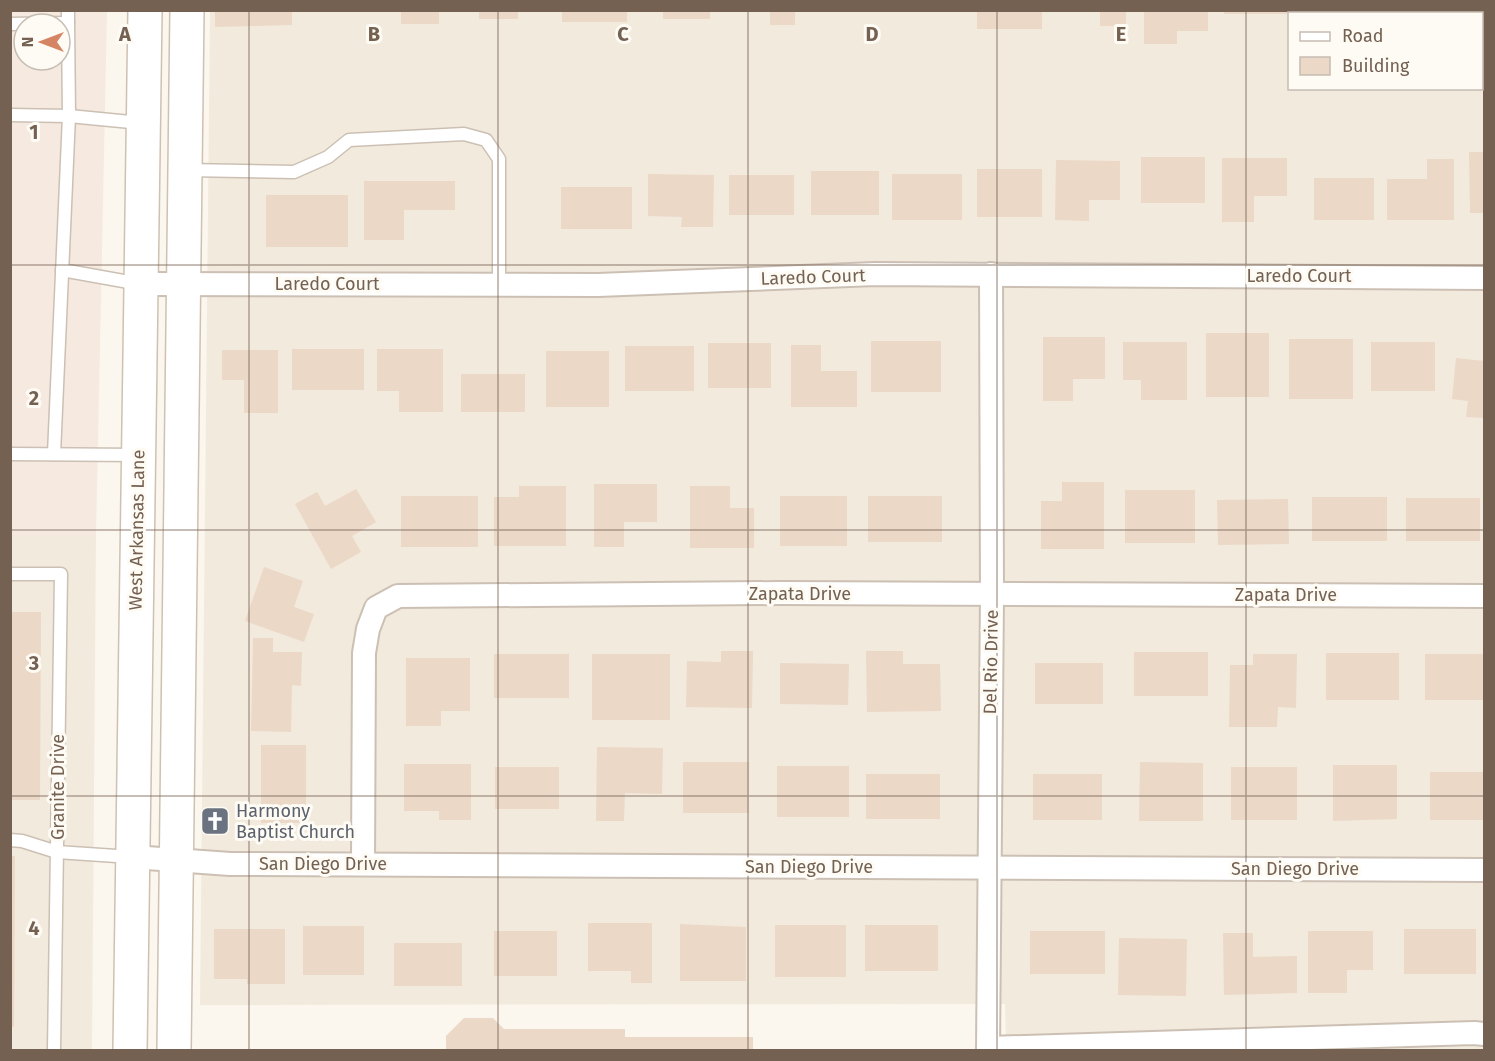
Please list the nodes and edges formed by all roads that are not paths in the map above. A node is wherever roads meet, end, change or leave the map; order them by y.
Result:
1 (145, 10) edge
2 (187, 10) edge
3 (69, 72) edge
4 (10, 115) edge
5 (69, 116) junction
6 (143, 123) junction
7 (185, 170) junction
8 (62, 270) junction
9 (991, 274) junction
10 (1485, 278) edge
11 (141, 284) junction
12 (184, 284) junction
13 (499, 284) junction
14 (10, 453) edge
15 (54, 454) junction
16 (139, 455) junction
17 (10, 574) edge
18 (992, 595) junction
19 (1485, 596) edge
20 (10, 840) edge
21 (57, 852) junction
22 (133, 857) junction
23 (176, 860) junction
24 (363, 864) junction
25 (989, 868) junction
26 (1485, 870) edge
27 (1485, 1034) edge
28 (988, 1049) edge
29 (54, 1050) edge
30 (130, 1050) edge
31 (174, 1050) edge

1 - 6 main road, West Arkansas Lane
2 - 7 main road
3 - 5 lane
4 - 5 lane
5 - 6 lane
5 - 8 lane
6 - 11 main road, West Arkansas Lane
7 - 12 main road
7 - 13 lane
8 - 11 lane
8 - 15 lane
9 - 10 street, Laredo Court
9 - 13 street, Laredo Court
9 - 18 street, Del Rio Drive
11 - 12 street, Laredo Court
11 - 16 main road, West Arkansas Lane
12 - 13 street, Laredo Court
12 - 23 main road
14 - 15 lane
15 - 16 lane
16 - 22 main road, West Arkansas Lane
17 - 21 lane, Granite Drive
18 - 19 street, Zapata Drive
18 - 24 street, Zapata Drive
18 - 25 street, Del Rio Drive
20 - 21 lane
21 - 22 lane
21 - 29 lane, Granite Drive
22 - 23 street, San Diego Drive
22 - 30 main road, West Arkansas Lane
23 - 24 street, San Diego Drive
23 - 31 main road
24 - 25 street, San Diego Drive
25 - 26 street, San Diego Drive
25 - 28 street, Del Rio Drive
27 - 28 street

